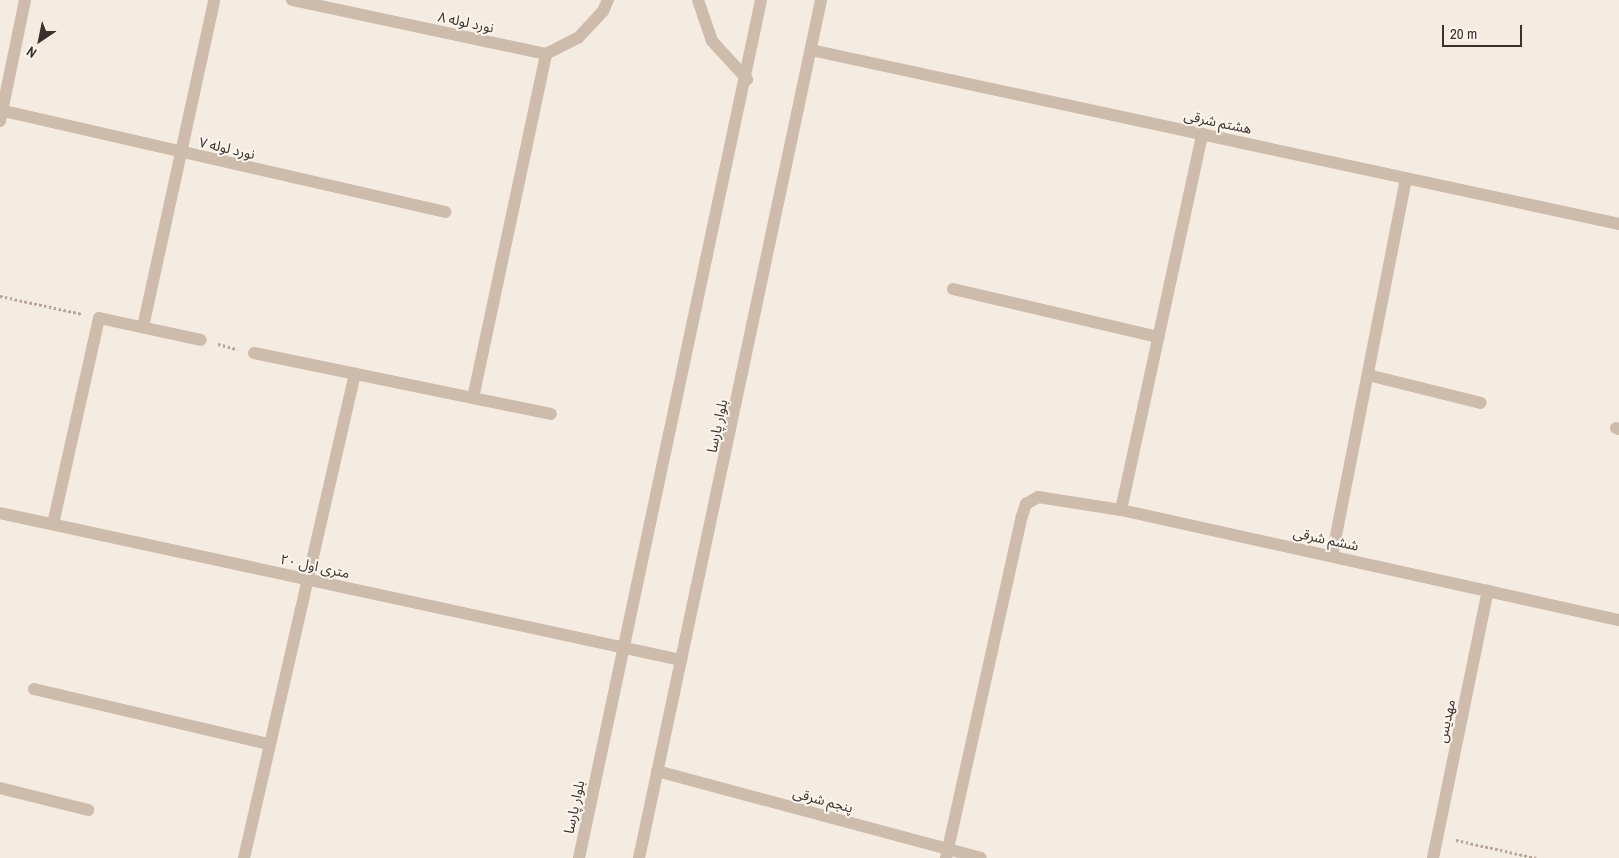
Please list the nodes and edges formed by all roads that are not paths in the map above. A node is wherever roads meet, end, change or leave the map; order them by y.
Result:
1 (25, 0) edge
2 (214, 0) edge
3 (292, 0) edge
4 (608, 0) edge
5 (698, 0) edge
6 (761, 0) edge
7 (821, 0) edge
8 (344, 5) edge
9 (810, 50) junction
10 (546, 54) junction
11 (747, 78) junction
12 (1, 113) edge
13 (1202, 134) junction
14 (181, 153) junction
15 (1406, 178) junction
16 (445, 212) dead end
17 (1619, 224) edge
18 (953, 290) dead end
19 (143, 327) junction
20 (1158, 337) junction
21 (201, 340) road end
22 (254, 353) road end
23 (355, 374) junction
24 (1368, 375) junction
25 (473, 398) junction
26 (1481, 403) dead end
27 (551, 414) dead end
28 (1121, 510) junction
29 (0, 513) edge
30 (53, 524) junction
31 (1332, 556) junction
32 (307, 580) junction
33 (1488, 591) junction
34 (1619, 620) edge
35 (624, 649) junction
36 (681, 660) junction
37 (34, 690) dead end
38 (269, 744) junction
39 (657, 771) junction
40 (0, 788) edge
41 (88, 810) dead end
42 (947, 854) edge
43 (244, 858) edge
44 (579, 858) edge
45 (639, 858) edge
46 (982, 858) edge
47 (1433, 858) edge

1 - 12 street
2 - 14 street
3 - 8 street, ۸ نورد لوله
4 - 10 street
5 - 11 street
6 - 11 street, بلوار پارسا
7 - 9 street, بلوار پارسا
8 - 10 street, ۸ نورد لوله
9 - 13 street, هشتم شرقی
9 - 36 street, بلوار پارسا
10 - 25 street
11 - 35 street, بلوار پارسا
12 - 14 street, ۷ نورد لوله
13 - 15 street, هشتم شرقی
13 - 20 street
14 - 16 street, ۷ نورد لوله
14 - 19 street
15 - 17 street, هشتم شرقی
15 - 24 street
18 - 20 street
19 - 21 street
19 - 30 street
20 - 28 street
22 - 23 street
23 - 25 street
23 - 32 street
24 - 26 street
24 - 31 street
25 - 27 street
28 - 31 street, ششم شرقی
28 - 42 street, ششم شرقی
29 - 30 street, ۲۰ متری اول
30 - 32 street, ۲۰ متری اول
31 - 33 street, ششم شرقی
32 - 35 street, ۲۰ متری اول
32 - 38 street
33 - 34 street, ششم شرقی
33 - 47 street, مهدیس
35 - 36 street, ۲۰ متری اول
35 - 44 street, بلوار پارسا
36 - 39 street, بلوار پارسا
37 - 38 street
38 - 43 street
39 - 42 street, پنجم شرقی
39 - 45 street, بلوار پارسا
40 - 41 street
42 - 46 street, پنجم شرقی

